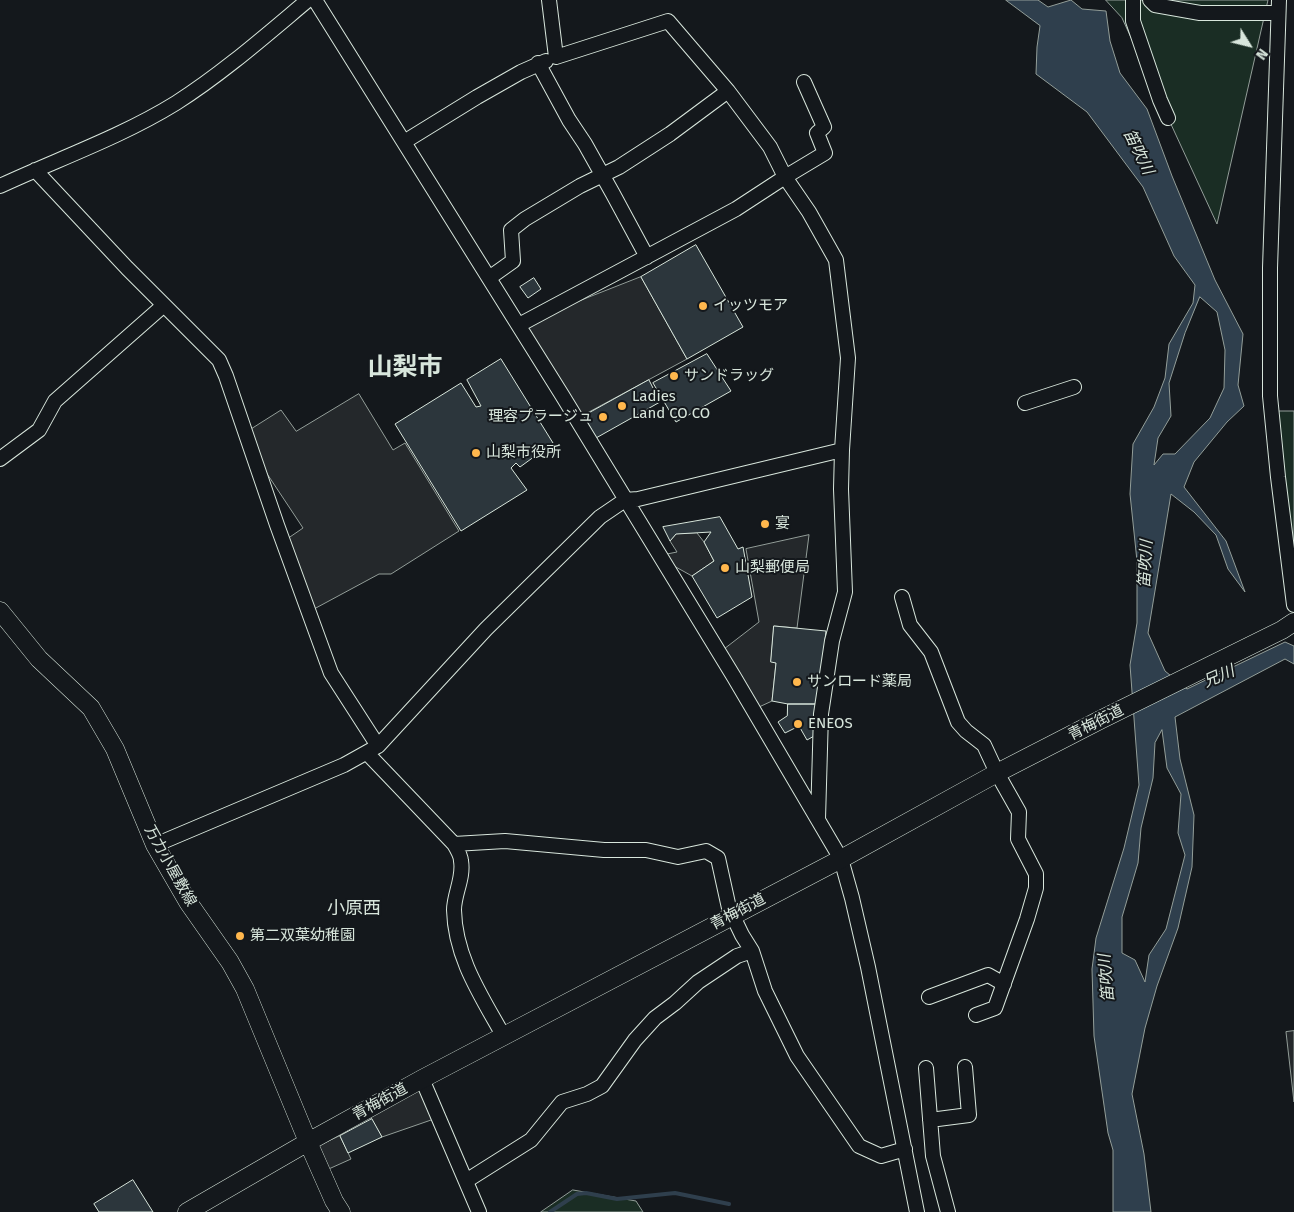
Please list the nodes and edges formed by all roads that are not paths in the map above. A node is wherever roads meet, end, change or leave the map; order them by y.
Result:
1 (308, 0) edge
2 (315, 0) edge
3 (549, 0) edge
4 (1133, 0) edge
5 (1150, 0) edge
6 (1278, 6) edge
7 (556, 58) junction
8 (538, 63) junction
9 (804, 82) dead end
10 (728, 91) junction
11 (1168, 118) dead end
12 (404, 142) junction
13 (35, 170) junction
14 (602, 175) junction
15 (785, 177) junction
16 (0, 186) edge
17 (647, 257) junction
18 (489, 278) junction
19 (164, 304) junction
20 (518, 325) junction
21 (1074, 387) dead end
22 (1025, 403) dead end
23 (842, 450) junction
24 (0, 459) edge
25 (625, 500) junction
26 (902, 597) dead end
27 (1294, 605) edge
28 (0, 611) edge
29 (1288, 626) edge
30 (372, 750) junction
31 (997, 773) junction
32 (818, 819) junction
33 (454, 844) junction
34 (155, 845) junction
35 (841, 859) junction
36 (732, 915) junction
37 (752, 951) junction
38 (1004, 984) junction
39 (929, 997) dead end
40 (976, 1015) dead end
41 (504, 1037) junction
42 (965, 1067) dead end
43 (926, 1068) dead end
44 (422, 1079) junction
45 (930, 1120) junction
46 (308, 1142) junction
47 (905, 1149) junction
48 (466, 1181) junction
49 (187, 1212) edge
50 (341, 1212) edge
51 (479, 1212) edge
52 (918, 1212) edge
53 (948, 1212) edge

1 - 13 street
2 - 12 street
3 - 7 street
4 - 11 street
5 - 6 street
6 - 27 street
7 - 8 street
7 - 10 street
8 - 12 street
8 - 14 street
9 - 15 street
10 - 14 street
10 - 15 street
12 - 18 street
13 - 16 street
13 - 19 street
14 - 17 street
14 - 18 street
15 - 17 street
15 - 23 street
17 - 20 street
18 - 20 street
19 - 24 street
19 - 30 street
20 - 25 street
21 - 22 street
23 - 25 street
23 - 32 street
25 - 30 street
25 - 32 street
26 - 31 street
28 - 34 main road, 万力小屋敷線
29 - 31 main road, 青梅街道
30 - 33 street
30 - 34 street
31 - 35 main road, 青梅街道
31 - 38 street
32 - 35 street
33 - 36 street
33 - 41 street
34 - 46 main road, 万力小屋敷線
35 - 36 main road, 青梅街道
35 - 47 street
36 - 37 street
36 - 41 main road, 青梅街道
37 - 47 street
37 - 48 street
38 - 39 street
38 - 40 street
41 - 44 main road, 青梅街道
42 - 45 street
43 - 45 street
44 - 46 main road, 青梅街道
44 - 48 street
45 - 53 street
46 - 49 main road, 青梅街道
46 - 50 main road, 万力小屋敷線
47 - 52 street
48 - 51 street

